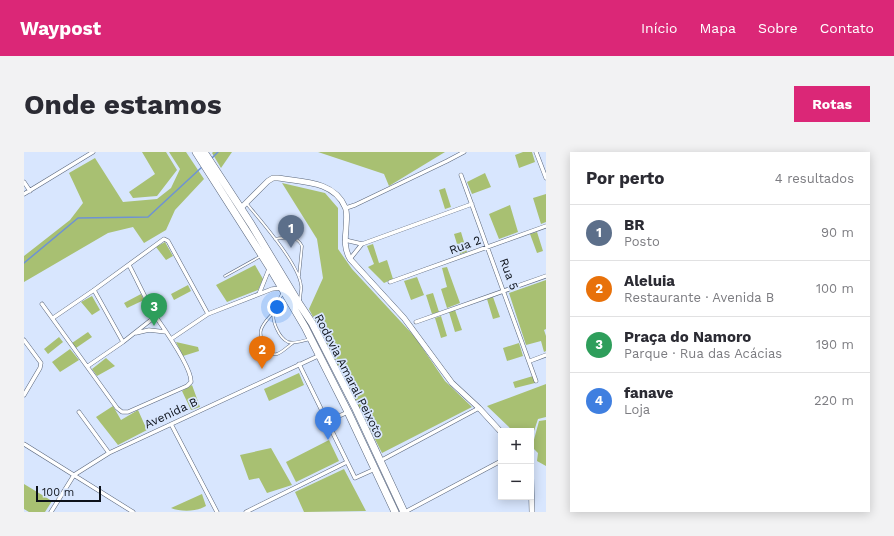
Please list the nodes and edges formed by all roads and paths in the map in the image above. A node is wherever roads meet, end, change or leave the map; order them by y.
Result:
1 (92, 152) edge
2 (196, 152) edge
3 (464, 152) edge
4 (536, 152) edge
5 (205, 157) edge
6 (461, 175) dead end
7 (215, 176) junction
8 (546, 178) edge
9 (24, 182) edge
10 (30, 191) junction
11 (24, 194) edge
12 (472, 204) junction
13 (243, 205) junction
14 (346, 208) junction
15 (546, 226) edge
16 (276, 239) junction
17 (345, 240) junction
18 (362, 244) junction
19 (488, 247) junction
20 (262, 255) junction
21 (350, 259) junction
22 (129, 265) junction
23 (270, 268) junction
24 (225, 276) dead end
25 (546, 276) edge
26 (299, 277) junction
27 (390, 282) dead end
28 (94, 290) junction
29 (283, 290) junction
30 (504, 290) junction
31 (259, 295) junction
32 (42, 304) dead end
33 (300, 305) junction
34 (273, 313) junction
35 (208, 314) junction
36 (156, 316) junction
37 (53, 318) junction
38 (416, 322) dead end
39 (166, 332) junction
40 (134, 334) junction
41 (171, 339) junction
42 (311, 339) junction
43 (24, 340) edge
44 (123, 342) junction
45 (293, 343) junction
46 (546, 355) edge
47 (318, 356) junction
48 (530, 361) junction
49 (299, 364) junction
50 (88, 366) junction
51 (536, 382) dead end
52 (24, 394) edge
53 (479, 408) junction
54 (79, 412) dead end
55 (348, 412) junction
56 (328, 421) junction
57 (171, 424) junction
58 (498, 429) edge
59 (24, 444) edge
60 (109, 453) junction
61 (380, 461) junction
62 (347, 462) junction
63 (498, 463) edge
64 (375, 469) junction
65 (74, 475) junction
66 (532, 500) edge
67 (51, 512) edge
68 (133, 512) edge
69 (217, 512) edge
70 (246, 512) edge
71 (395, 512) edge
72 (404, 512) edge
73 (532, 512) edge

1 - 10 street
2 - 5 highway, Rodovia Amaral Peixoto
3 - 14 street
4 - 8 street
5 - 7 highway, Rodovia Amaral Peixoto
6 - 12 street, Rua 5
7 - 13 highway, Rodovia Amaral Peixoto
7 - 20 highway, Rodovia Amaral Peixoto
9 - 10 street
10 - 11 street
12 - 18 street
12 - 19 street, Rua 5
13 - 14 street
13 - 16 lane
13 - 33 highway, Rodovia Amaral Peixoto
14 - 17 street
15 - 19 street, Rua 2
16 - 26 lane
16 - 26 lane
17 - 18 street
17 - 21 street
18 - 21 street
19 - 27 street, Rua 2
19 - 30 street, Rua 5
20 - 23 highway, Rodovia Amaral Peixoto
20 - 24 lane
21 - 53 street
22 - 28 street
22 - 35 street
22 - 36 street
23 - 29 highway, Rodovia Amaral Peixoto
23 - 31 street
25 - 30 street
26 - 33 lane
28 - 37 street
28 - 44 street
29 - 31 street
29 - 34 lane
29 - 42 highway, Rodovia Amaral Peixoto
30 - 38 street
30 - 48 street, Rua 5
31 - 35 street
32 - 37 street
33 - 61 highway, Rodovia Amaral Peixoto
34 - 45 lane
34 - 45 lane
35 - 41 street
36 - 39 street
36 - 40 street
37 - 50 street
39 - 40 street
39 - 41 street
40 - 44 street
41 - 50 street
42 - 45 lane
42 - 47 highway, Rodovia Amaral Peixoto
43 - 52 street
44 - 50 street
46 - 48 street
47 - 49 street, Avenida B
47 - 55 highway, Rodovia Amaral Peixoto
48 - 51 street, Rua 5
49 - 56 street
49 - 57 street, Avenida B
53 - 58 street
53 - 61 street
54 - 60 street
55 - 56 street
55 - 64 highway, Rodovia Amaral Peixoto
56 - 62 street
57 - 60 street, Avenida B
57 - 69 street
59 - 65 street
60 - 65 street, Avenida B
61 - 72 highway, Rodovia Amaral Peixoto
62 - 64 street
62 - 70 street
63 - 72 street
64 - 71 highway, Rodovia Amaral Peixoto
65 - 67 street, Avenida B
65 - 68 street
66 - 73 street

